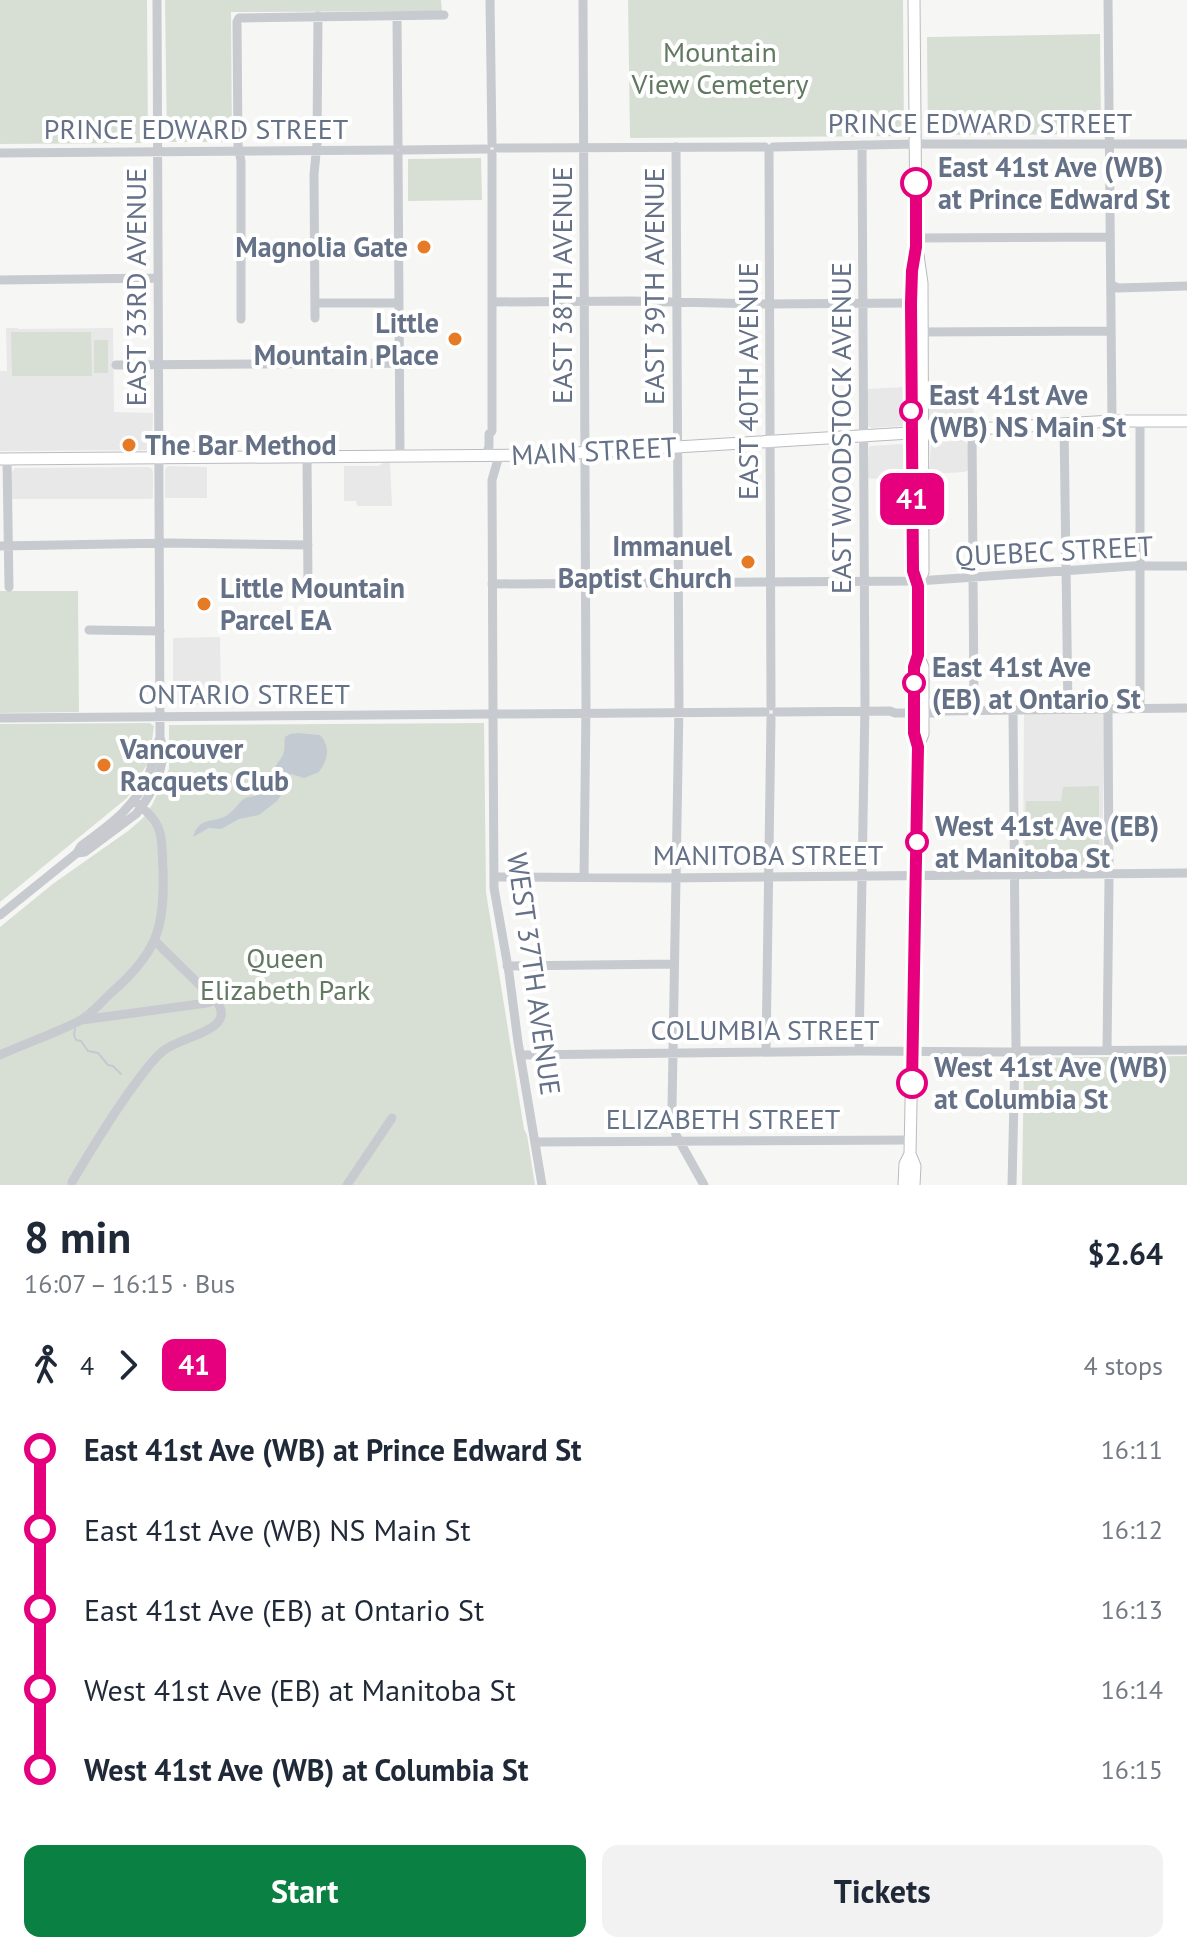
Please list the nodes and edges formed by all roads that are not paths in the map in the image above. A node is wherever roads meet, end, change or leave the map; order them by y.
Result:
1 (157, 0) edge
2 (490, 0) edge
3 (583, 0) edge
4 (914, 0) edge
5 (1108, 0) edge
6 (444, 15) dead end
7 (318, 16) junction
8 (397, 16) junction
9 (1109, 143) junction
10 (916, 144) junction
11 (1187, 144) edge
12 (862, 145) junction
13 (676, 147) junction
14 (492, 148) junction
15 (584, 148) junction
16 (769, 149) junction
17 (398, 150) junction
18 (239, 151) junction
19 (316, 151) junction
20 (157, 152) junction
21 (0, 153) edge
22 (1110, 237) junction
23 (916, 243) junction
24 (158, 278) junction
25 (0, 280) edge
26 (1111, 285) junction
27 (1187, 286) edge
28 (584, 301) junction
29 (492, 302) junction
30 (676, 302) junction
31 (315, 303) junction
32 (399, 303) junction
33 (863, 303) junction
34 (911, 303) junction
35 (769, 304) junction
36 (315, 318) dead end
37 (241, 319) dead end
38 (1111, 331) junction
39 (922, 332) junction
40 (399, 363) junction
41 (116, 365) dead end
42 (158, 365) junction
43 (1112, 421) junction
44 (1140, 421) junction
45 (1187, 421) edge
46 (1064, 424) junction
47 (972, 430) junction
48 (917, 433) junction
49 (863, 436) junction
50 (771, 442) junction
51 (677, 447) junction
52 (585, 452) junction
53 (492, 456) junction
54 (159, 457) junction
55 (400, 457) junction
56 (307, 458) junction
57 (3, 459) edge
58 (160, 543) junction
59 (308, 545) junction
60 (4, 546) edge
61 (1140, 566) junction
62 (1187, 566) edge
63 (1066, 572) junction
64 (974, 577) junction
65 (770, 581) junction
66 (863, 581) junction
67 (918, 581) junction
68 (678, 582) junction
69 (585, 583) junction
70 (492, 584) junction
71 (353, 586) dead end
72 (9, 587) dead end
73 (89, 630) dead end
74 (160, 631) junction
75 (1108, 708) junction
76 (1140, 708) junction
77 (1187, 708) edge
78 (1068, 709) junction
79 (1013, 710) junction
80 (865, 711) junction
81 (919, 711) junction
82 (974, 711) junction
83 (771, 712) junction
84 (679, 713) junction
85 (493, 714) junction
86 (585, 714) junction
87 (160, 717) junction
88 (0, 718) edge
89 (138, 804) junction
90 (1187, 873) edge
91 (1110, 874) junction
92 (1015, 875) junction
93 (916, 876) junction
94 (494, 877) junction
95 (584, 877) junction
96 (769, 877) junction
97 (861, 877) junction
98 (675, 878) junction
99 (0, 915) edge
100 (155, 941) junction
101 (674, 964) junction
102 (507, 966) junction
103 (215, 1000) junction
104 (82, 1020) junction
105 (1107, 1050) junction
106 (1187, 1050) edge
107 (766, 1051) junction
108 (859, 1051) junction
109 (1016, 1051) junction
110 (913, 1052) junction
111 (672, 1053) junction
112 (0, 1055) edge
113 (520, 1055) junction
114 (392, 1118) dead end
115 (911, 1140) junction
116 (679, 1141) junction
117 (536, 1142) junction
118 (910, 1154) junction
119 (71, 1184) edge
120 (347, 1185) edge
121 (542, 1185) edge
122 (704, 1185) edge
123 (904, 1185) edge
124 (914, 1185) edge
125 (1012, 1185) edge

1 - 20 street, EAST 33RD AVENUE
2 - 14 street, WEST 37TH AVENUE
3 - 15 street, EAST 38TH AVENUE
4 - 10 main road
5 - 9 street
6 - 8 street
7 - 8 street
7 - 18 street
7 - 19 street
8 - 17 street
9 - 10 street, PRINCE EDWARD STREET
9 - 11 street, PRINCE EDWARD STREET
9 - 22 street
10 - 12 street, PRINCE EDWARD STREET
10 - 23 main road
12 - 16 street, PRINCE EDWARD STREET
12 - 33 street, EAST WOODSTOCK AVENUE
13 - 15 street, PRINCE EDWARD STREET
13 - 16 street, PRINCE EDWARD STREET
13 - 30 street, EAST 39TH AVENUE
14 - 15 street, PRINCE EDWARD STREET
14 - 17 street, PRINCE EDWARD STREET
14 - 29 street, WEST 37TH AVENUE
15 - 28 street, EAST 38TH AVENUE
16 - 35 street, EAST 40TH AVENUE
17 - 19 street, PRINCE EDWARD STREET
17 - 32 street
18 - 19 street, PRINCE EDWARD STREET
18 - 20 street, PRINCE EDWARD STREET
18 - 37 street
19 - 31 street
20 - 21 street, PRINCE EDWARD STREET
20 - 24 street, EAST 33RD AVENUE
22 - 23 street
22 - 26 street
23 - 34 main road
23 - 39 main road
24 - 25 street
24 - 42 street, EAST 33RD AVENUE
26 - 27 street
26 - 38 street
28 - 29 street
28 - 30 street
28 - 52 street, EAST 38TH AVENUE
29 - 53 street, WEST 37TH AVENUE
30 - 35 street
30 - 51 street, EAST 39TH AVENUE
31 - 32 street
31 - 36 street
32 - 40 street
33 - 34 street
33 - 35 street
33 - 49 street, EAST WOODSTOCK AVENUE
34 - 48 main road
35 - 50 street, EAST 40TH AVENUE
38 - 39 street
38 - 43 street
39 - 48 main road
40 - 42 street
40 - 55 street
41 - 42 street
42 - 54 street, EAST 33RD AVENUE
43 - 44 main road, MAIN STREET
43 - 46 main road, MAIN STREET
44 - 45 main road, MAIN STREET
44 - 61 street
46 - 47 main road, MAIN STREET
46 - 63 street
47 - 48 main road, MAIN STREET
47 - 64 street
48 - 49 main road, MAIN STREET
48 - 67 main road
49 - 50 main road, MAIN STREET
49 - 66 street, EAST WOODSTOCK AVENUE
50 - 51 main road, MAIN STREET
50 - 65 street, EAST 40TH AVENUE
51 - 52 main road, MAIN STREET
51 - 68 street, EAST 39TH AVENUE
52 - 53 main road, MAIN STREET
52 - 69 street, EAST 38TH AVENUE
53 - 55 main road, MAIN STREET
53 - 70 street, WEST 37TH AVENUE
54 - 56 main road, MAIN STREET
54 - 57 main road, MAIN STREET
54 - 58 street, EAST 33RD AVENUE
55 - 56 main road, MAIN STREET
56 - 59 street
57 - 60 street
58 - 59 street
58 - 60 street
58 - 74 street, EAST 33RD AVENUE
59 - 71 street
60 - 72 street
61 - 62 street, QUEBEC STREET
61 - 63 street, QUEBEC STREET
61 - 76 street
63 - 64 street, QUEBEC STREET
63 - 78 street
64 - 67 street, QUEBEC STREET
64 - 82 street
65 - 66 street, QUEBEC STREET
65 - 68 street, QUEBEC STREET
65 - 83 street, EAST 40TH AVENUE
66 - 67 street, QUEBEC STREET
66 - 80 street, EAST WOODSTOCK AVENUE
67 - 81 main road
68 - 69 street, QUEBEC STREET
68 - 84 street, EAST 39TH AVENUE
69 - 70 street, QUEBEC STREET
69 - 86 street, EAST 38TH AVENUE
70 - 85 street, WEST 37TH AVENUE
73 - 74 street
74 - 87 street, EAST 33RD AVENUE
75 - 76 street, ONTARIO STREET
75 - 78 street, ONTARIO STREET
75 - 91 street
76 - 77 street, ONTARIO STREET
78 - 79 street, ONTARIO STREET
79 - 82 street, ONTARIO STREET
79 - 92 street
80 - 81 street, ONTARIO STREET
80 - 83 street, ONTARIO STREET
80 - 97 street, EAST WOODSTOCK AVENUE
81 - 82 street, ONTARIO STREET
81 - 93 main road
83 - 84 street, ONTARIO STREET
83 - 96 street, EAST 40TH AVENUE
84 - 86 street, ONTARIO STREET
84 - 98 street, EAST 39TH AVENUE
85 - 86 street, ONTARIO STREET
85 - 87 street, ONTARIO STREET
85 - 94 street, WEST 37TH AVENUE
86 - 95 street, EAST 38TH AVENUE
87 - 88 street, ONTARIO STREET
87 - 89 street, EAST 33RD AVENUE
89 - 99 street
89 - 100 street
90 - 91 street, MANITOBA STREET
91 - 92 street, MANITOBA STREET
91 - 105 street
92 - 93 street, MANITOBA STREET
92 - 109 street
93 - 97 street, MANITOBA STREET
93 - 110 main road
94 - 95 street, MANITOBA STREET
94 - 102 street, WEST 37TH AVENUE
95 - 98 street, MANITOBA STREET
96 - 97 street, MANITOBA STREET
96 - 98 street, MANITOBA STREET
96 - 107 street, EAST 40TH AVENUE
97 - 108 street, EAST WOODSTOCK AVENUE
98 - 101 street, EAST 39TH AVENUE
100 - 103 street
100 - 104 street
101 - 102 street
101 - 111 street, EAST 39TH AVENUE
102 - 113 street, WEST 37TH AVENUE
103 - 104 street
103 - 119 street
104 - 112 street
105 - 106 street, COLUMBIA STREET
105 - 109 street, COLUMBIA STREET
107 - 108 street, COLUMBIA STREET
107 - 111 street, COLUMBIA STREET
108 - 110 street, COLUMBIA STREET
109 - 110 street, COLUMBIA STREET
109 - 125 street
110 - 115 main road
111 - 113 street, COLUMBIA STREET
111 - 116 street, EAST 39TH AVENUE
113 - 117 street, WEST 37TH AVENUE
114 - 120 street
115 - 116 street, ELIZABETH STREET
115 - 118 main road
116 - 117 street, ELIZABETH STREET
116 - 122 street, EAST 39TH AVENUE
117 - 121 street, WEST 37TH AVENUE
118 - 123 main road
118 - 124 main road

